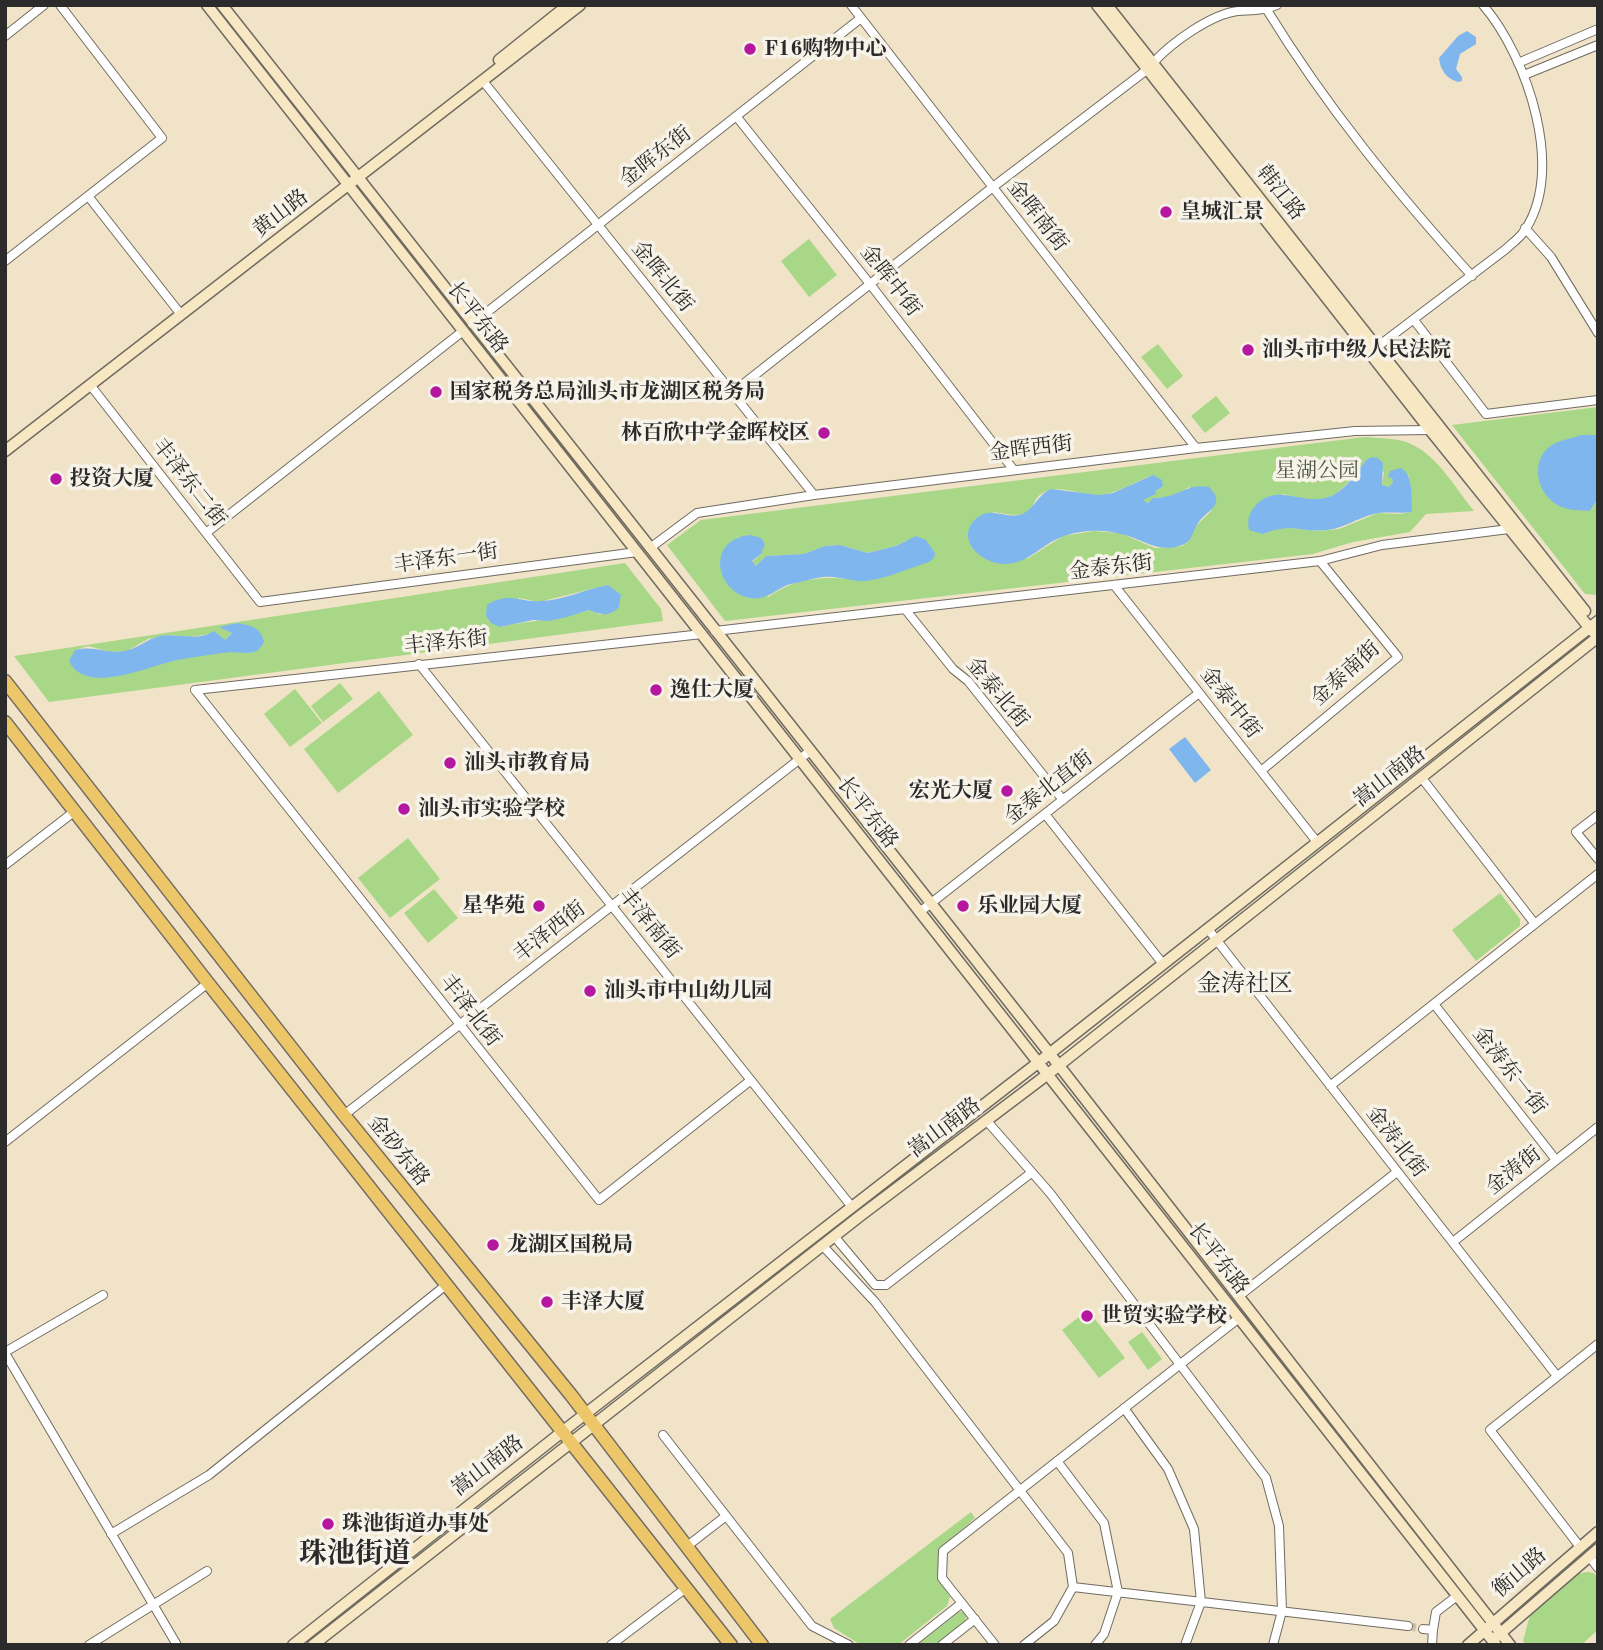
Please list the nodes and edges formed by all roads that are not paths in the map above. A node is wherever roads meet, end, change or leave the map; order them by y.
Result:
1 (44, 5) edge
2 (60, 5) edge
3 (207, 5) edge
4 (222, 5) edge
5 (568, 5) edge
6 (580, 5) edge
7 (851, 5) edge
8 (1097, 5) edge
9 (1107, 5) edge
10 (1277, 5) edge
11 (1483, 5) edge
12 (1267, 10) junction
13 (861, 18) junction
14 (1598, 29) edge
15 (5, 36) edge
16 (1598, 45) edge
17 (1518, 63) junction
18 (1151, 66) junction
19 (1524, 75) junction
20 (483, 81) junction
21 (737, 116) junction
22 (356, 176) junction
23 (346, 184) junction
24 (993, 187) junction
25 (88, 196) junction
26 (597, 225) junction
27 (1525, 228) junction
28 (5, 261) edge
29 (1472, 276) junction
30 (870, 284) junction
31 (179, 312) junction
32 (1414, 320) junction
33 (468, 327) junction
34 (1598, 333) edge
35 (1374, 350) junction
36 (91, 386) junction
37 (732, 393) junction
38 (1598, 400) edge
39 (1430, 429) junction
40 (6, 445) edge
41 (1196, 448) junction
42 (1013, 469) junction
43 (814, 495) junction
44 (1508, 529) junction
45 (206, 533) junction
46 (650, 548) junction
47 (637, 552) junction
48 (1320, 561) junction
49 (1114, 585) junction
50 (260, 602) joint
51 (905, 609) junction
52 (1595, 624) edge
53 (715, 631) junction
54 (702, 634) junction
55 (1597, 637) edge
56 (419, 664) junction
57 (5, 681) edge
58 (195, 690) joint
59 (1199, 693) junction
60 (5, 722) edge
61 (810, 751) junction
62 (800, 759) junction
63 (1261, 771) junction
64 (1421, 777) junction
65 (1063, 800) junction
66 (75, 811) junction
67 (1045, 814) junction
68 (1598, 814) edge
69 (1317, 842) junction
70 (1598, 859) edge
71 (5, 865) edge
72 (1598, 874) edge
73 (931, 903) junction
74 (612, 906) junction
75 (921, 912) junction
76 (1535, 924) junction
77 (1208, 929) junction
78 (1216, 940) junction
79 (1163, 964) junction
80 (208, 983) junction
81 (1434, 1004) junction
82 (459, 1025) junction
83 (1050, 1054) junction
84 (1039, 1062) junction
85 (1059, 1065) junction
86 (1048, 1073) junction
87 (751, 1080) junction
88 (1330, 1086) junction
89 (344, 1115) junction
90 (986, 1120) junction
91 (1598, 1127) edge
92 (5, 1142) edge
93 (1556, 1160) junction
94 (1398, 1171) junction
95 (1031, 1173) junction
96 (852, 1207) junction
97 (834, 1236) junction
98 (1452, 1242) junction
99 (822, 1245) junction
100 (446, 1285) junction
101 (103, 1295) dead end
102 (1239, 1296) junction
103 (1239, 1318) junction
104 (1598, 1344) edge
105 (5, 1353) edge
106 (1180, 1364) junction
107 (1557, 1376) junction
108 (1124, 1408) junction
109 (584, 1415) junction
110 (593, 1426) junction
111 (562, 1432) junction
112 (663, 1435) dead end
113 (571, 1443) junction
114 (1057, 1461) junction
115 (1020, 1490) junction
116 (726, 1516) junction
117 (1598, 1531) edge
118 (111, 1534) junction
119 (1580, 1546) junction
120 (686, 1547) junction
121 (1593, 1553) edge
122 (1598, 1568) edge
123 (207, 1571) dead end
124 (1073, 1587) junction
125 (686, 1588) junction
126 (1118, 1592) junction
127 (1457, 1596) junction
128 (1200, 1602) junction
129 (962, 1603) junction
130 (153, 1604) junction
131 (1282, 1611) junction
132 (975, 1619) junction
133 (1408, 1626) tunnel mouth
134 (1488, 1627) junction
135 (1423, 1629) tunnel mouth
136 (1433, 1630) junction
137 (1494, 1641) edge
138 (89, 1645) edge
139 (177, 1645) edge
140 (293, 1645) edge
141 (313, 1645) edge
142 (611, 1645) edge
143 (731, 1645) edge
144 (762, 1645) edge
145 (849, 1645) edge
146 (909, 1645) edge
147 (942, 1645) edge
148 (995, 1645) edge
149 (1024, 1645) edge
150 (1095, 1645) edge
151 (1185, 1645) edge
152 (1273, 1645) edge
153 (1432, 1645) edge
154 (1468, 1645) edge
155 (1510, 1645) edge

1 - 15 street
2 - 25 street
3 - 23 street, 长平东路
4 - 22 street, 长平东路
5 - 22 street, 黄山路
6 - 20 street, 黄山路
7 - 13 street, 金晖南街
8 - 18 street, 韩江路
9 - 18 street, 韩江路
10 - 12 street
11 - 17 street
12 - 18 street
12 - 29 street
13 - 21 street, 金晖东街
13 - 24 street, 金晖南街
14 - 17 street
16 - 19 street
17 - 19 street
18 - 24 street
18 - 35 street, 韩江路
19 - 27 street
20 - 22 street, 黄山路
20 - 26 street, 金晖北街
21 - 26 street, 金晖东街
21 - 30 street, 金晖中街
22 - 23 street, 黄山路
22 - 33 street, 长平东路
23 - 31 street, 黄山路
23 - 33 street, 长平东路
23 - 36 street, 黄山路
24 - 30 street
24 - 41 street, 金晖南街
25 - 28 street
25 - 31 street
26 - 33 street, 金晖东街
26 - 37 street, 金晖北街
27 - 29 street
27 - 34 street
29 - 32 street
30 - 37 street
30 - 42 street, 金晖中街
31 - 40 street, 黄山路
32 - 35 street
32 - 38 street
33 - 45 street, 金晖东街
33 - 46 street, 长平东路
33 - 47 street, 长平东路
35 - 39 street, 韩江路
35 - 52 street, 韩江路
36 - 40 street, 黄山路
36 - 45 street, 丰泽东二街
37 - 43 street, 金晖北街
39 - 41 street, 金晖西街
39 - 44 street, 韩江路
41 - 42 street, 金晖西街
42 - 43 street, 金晖西街
43 - 46 street, 金晖西街
44 - 48 street, 金泰东街
44 - 52 street, 韩江路
45 - 50 street, 丰泽东二街
46 - 53 street, 长平东路
47 - 50 street, 丰泽东一街
47 - 54 street, 长平东路
48 - 49 street, 金泰东街
48 - 63 street, 金泰南街
49 - 51 street, 金泰东街
49 - 59 street, 金泰中街
51 - 53 street, 金泰东街
51 - 65 street, 金泰北街
52 - 55 street, 韩江路
52 - 69 street, 嵩山南路
53 - 61 street, 长平东路
54 - 56 street, 丰泽东街
54 - 62 street, 长平东路
55 - 64 street, 嵩山南路
56 - 58 street, 丰泽东街
56 - 74 street, 丰泽南街
57 - 89 main road, 金砂东路
58 - 82 street, 丰泽北街
59 - 63 street, 金泰中街
59 - 65 street, 金泰北直街
60 - 66 main road
61 - 62 street, 丰泽西街
61 - 73 street, 长平东路
62 - 74 street, 丰泽西街
62 - 75 street, 长平东路
63 - 69 street, 金泰中街
64 - 76 street
64 - 78 street, 嵩山南路
65 - 67 street, 金泰北直街
66 - 71 street
66 - 80 main road
67 - 73 street, 金泰北直街
67 - 79 street
68 - 70 street
69 - 77 street, 嵩山南路
72 - 76 street
73 - 75 street, 金泰北直街
73 - 83 street, 长平东路
74 - 82 street, 丰泽西街
74 - 87 street, 丰泽南街
75 - 84 street, 长平东路
76 - 81 street
77 - 78 street, 金涛北街
77 - 79 street, 嵩山南路
78 - 85 street, 嵩山南路
78 - 88 street, 金涛北街
79 - 83 street, 嵩山南路
80 - 92 street
80 - 100 main road
81 - 88 street
81 - 93 street, 金涛东一街
82 - 87 street, 丰泽北街
82 - 89 street, 丰泽西街
83 - 84 street, 嵩山南路
83 - 85 street, 长平东路
84 - 86 street, 长平东路
84 - 96 street, 嵩山南路
85 - 86 street, 嵩山南路
85 - 102 street, 长平东路
86 - 90 street, 嵩山南路
86 - 103 street, 长平东路
87 - 96 street, 丰泽南街
88 - 94 street, 金涛北街
89 - 109 main road, 金砂东路
90 - 95 street
90 - 97 street, 嵩山南路
91 - 93 street, 金涛街
93 - 98 street, 金涛街
94 - 98 street, 金涛北街
94 - 102 street
95 - 97 street
95 - 106 street
96 - 109 street, 嵩山南路
97 - 99 street, 嵩山南路
98 - 107 street, 金涛北街
99 - 110 street, 嵩山南路
99 - 115 street
100 - 111 main road
100 - 118 street
101 - 105 street
102 - 134 street, 长平东路
103 - 106 street
103 - 127 street, 长平东路
104 - 107 street
105 - 118 street
106 - 108 street
106 - 131 street
107 - 119 street
108 - 114 street
108 - 128 street
109 - 110 main road, 金砂东路
109 - 111 street, 嵩山南路
110 - 113 street, 嵩山南路
110 - 120 main road, 金砂东路
111 - 113 main road
111 - 140 street, 嵩山南路
112 - 116 street
113 - 125 main road
113 - 141 street, 嵩山南路
114 - 115 street
114 - 126 street
115 - 124 street
115 - 129 street
116 - 120 street
116 - 145 street
117 - 119 street, 衡山路
118 - 130 street
119 - 134 street, 衡山路
120 - 144 main road, 金砂东路
121 - 122 street
121 - 137 street, 衡山路
123 - 130 street
124 - 126 street
124 - 149 street
125 - 142 street
125 - 143 main road
126 - 128 street
126 - 150 street
127 - 134 street, 长平东路
127 - 136 street
128 - 131 street
128 - 151 street
129 - 132 street
129 - 146 street
130 - 138 street
130 - 139 street
131 - 133 street
131 - 152 street
132 - 147 street
132 - 148 street
134 - 137 street, 长平东路
134 - 154 street, 衡山路
135 - 136 street
136 - 153 street
137 - 155 street, 长平东路

